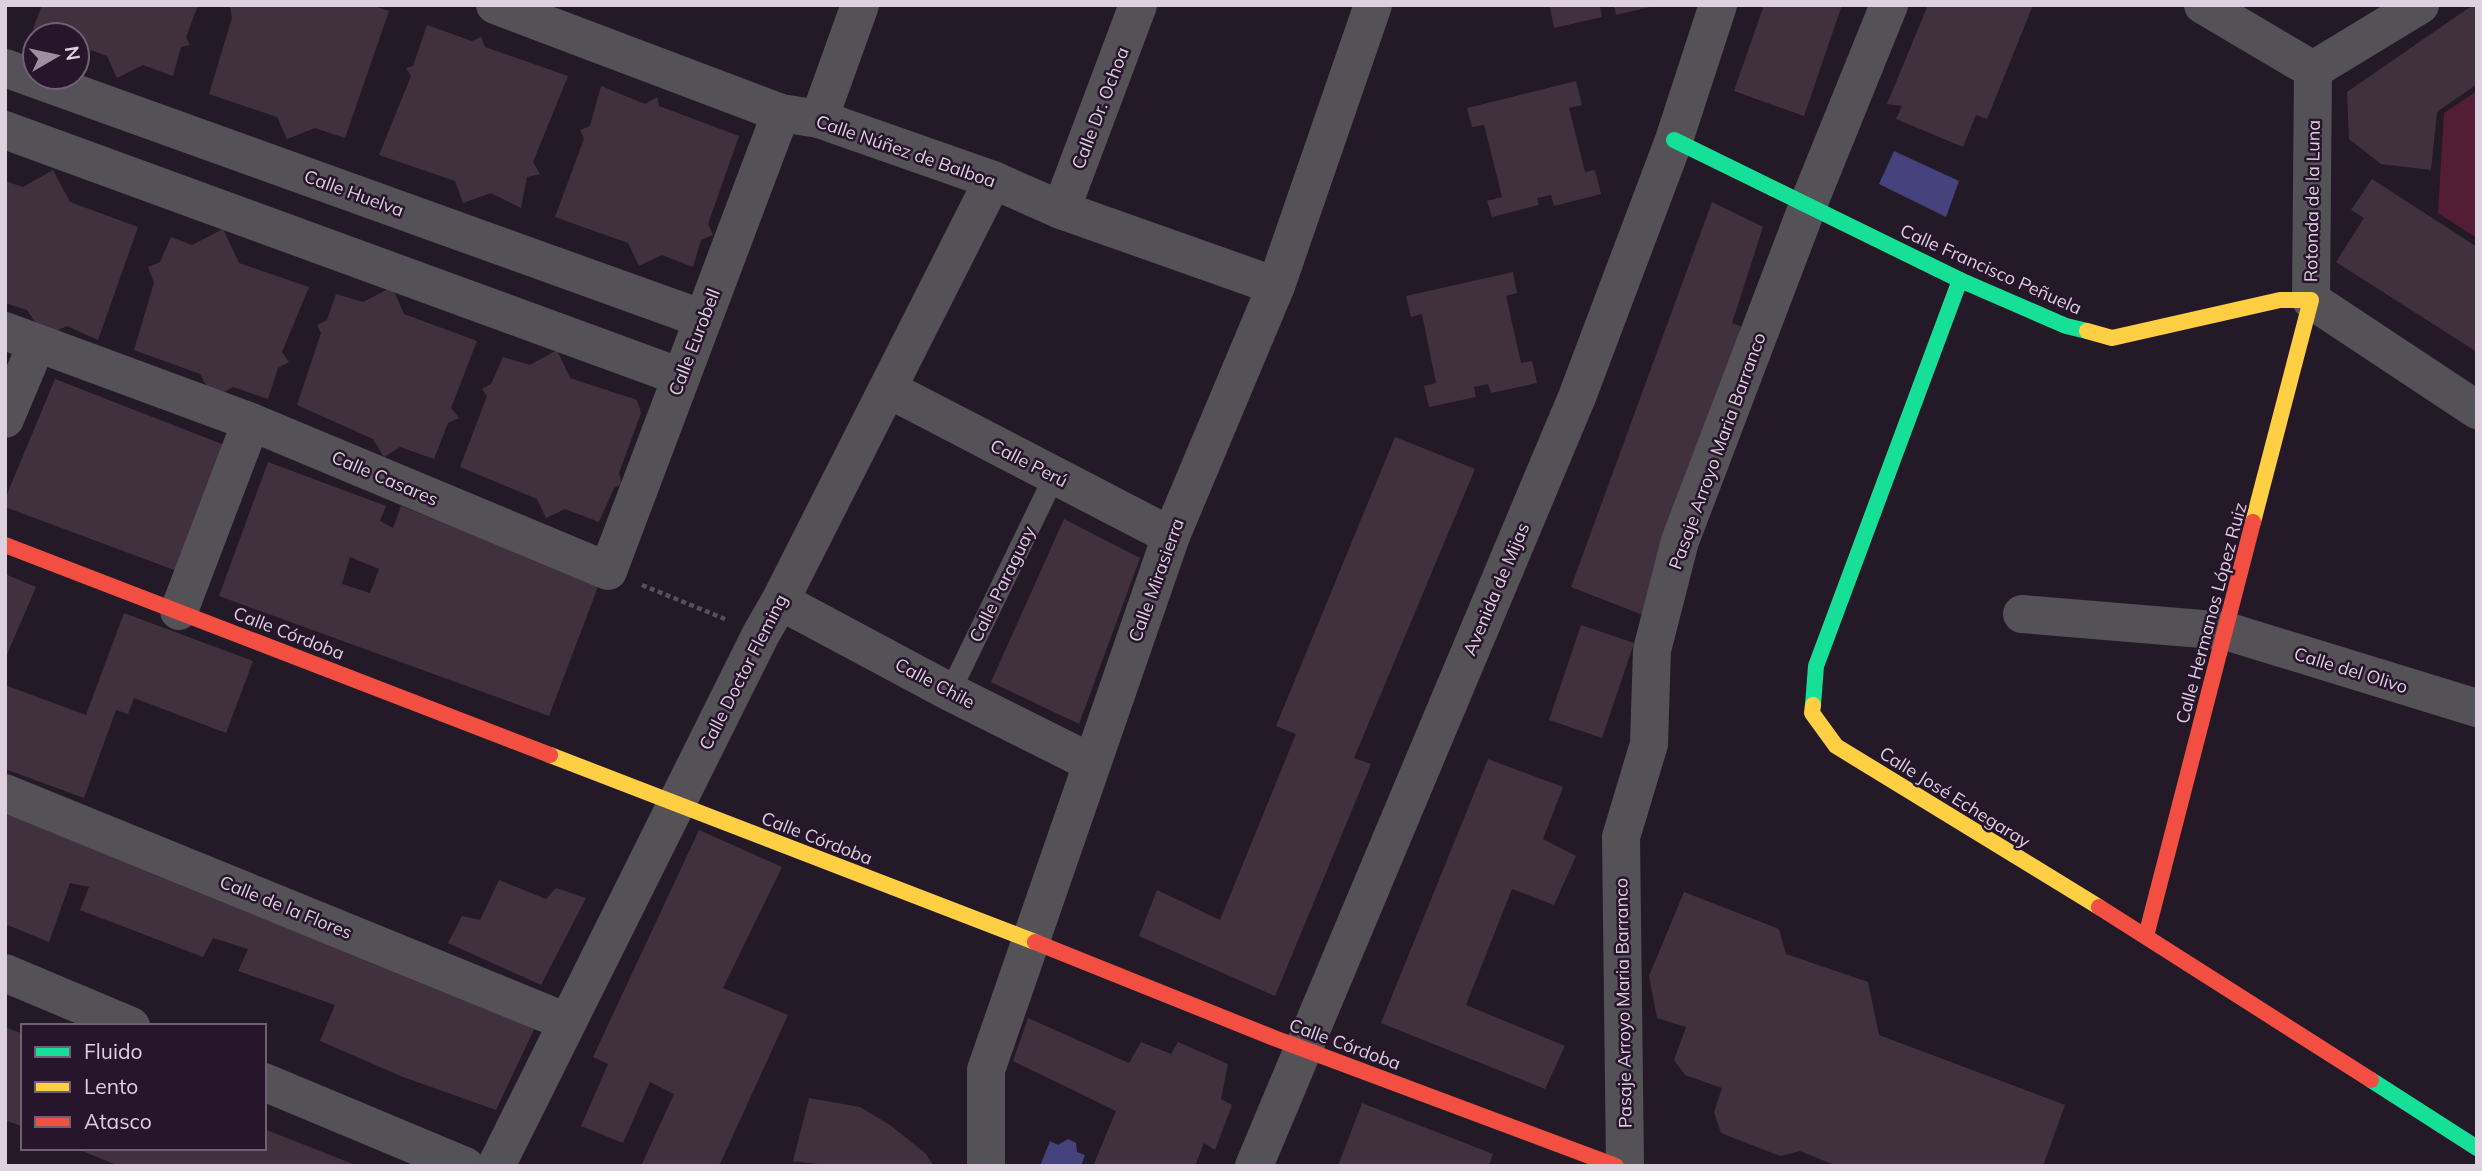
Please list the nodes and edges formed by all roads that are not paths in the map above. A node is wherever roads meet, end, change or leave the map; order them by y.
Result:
1 (495, 5) edge
2 (860, 5) edge
3 (1138, 5) edge
4 (1374, 5) edge
5 (1718, 5) edge
6 (1889, 5) edge
7 (2203, 5) edge
8 (2420, 5) edge
9 (555, 15) edge
10 (5, 68) edge
11 (2313, 70) junction
12 (781, 113) junction
13 (819, 119) junction
14 (5, 130) edge
15 (1674, 140) junction
16 (993, 180) junction
17 (1808, 205) junction
18 (1061, 210) junction
19 (1960, 280) junction
20 (1276, 286) junction
21 (2311, 300) junction
22 (703, 319) junction
23 (21, 337) edge
24 (681, 377) junction
25 (888, 389) junction
26 (2477, 410) edge
27 (5, 419) edge
28 (251, 422) junction
29 (1055, 477) junction
30 (1171, 536) junction
31 (5, 545) edge
32 (608, 571) joint
33 (780, 601) junction
34 (179, 611) junction
35 (2022, 614) dead end
36 (2226, 631) junction
37 (950, 692) junction
38 (2477, 708) edge
39 (1092, 763) junction
40 (5, 793) edge
41 (676, 804) junction
42 (2146, 936) junction
43 (1032, 941) junction
44 (5, 973) edge
45 (567, 1022) junction
46 (126, 1024) edge
47 (1303, 1049) junction
48 (266, 1083) edge
49 (2477, 1147) edge
50 (465, 1166) edge
51 (496, 1166) edge
52 (986, 1166) edge
53 (1254, 1166) edge
54 (1616, 1166) edge
55 (1625, 1166) edge

1 - 9 street, Calle Núñez de Balboa
2 - 13 street
3 - 18 street, Calle Dr. Ochoa
4 - 20 street, Calle Mirasierra
5 - 15 street, Avenida de Mijas
6 - 17 street, Pasaje Arroyo Maria Barranco
7 - 11 street
8 - 11 street
9 - 12 street, Calle Núñez de Balboa
10 - 22 street, Calle Huelva
11 - 21 street, Rotonda de la Luna
12 - 13 street, Calle Núñez de Balboa
12 - 22 street, Calle Eurobell
13 - 16 street, Calle Núñez de Balboa
14 - 24 street
15 - 17 street, Calle Francisco Peñuela
15 - 47 street, Avenida de Mijas
16 - 18 street, Calle Núñez de Balboa
16 - 25 street, Calle Doctor Fleming
17 - 19 street, Calle Francisco Peñuela
17 - 55 street, Pasaje Arroyo Maria Barranco
18 - 20 street, Calle Núñez de Balboa
19 - 21 street, Calle Francisco Peñuela
19 - 42 street, Calle José Echegaray
20 - 30 street, Calle Mirasierra
21 - 26 street, Rotonda de la Luna
21 - 36 street, Calle Hermanos López Ruiz
22 - 24 street, Calle Eurobell
23 - 27 street
23 - 28 street, Calle Casares
24 - 32 street, Calle Eurobell
25 - 29 street, Calle Perú
25 - 33 street, Calle Doctor Fleming
28 - 32 street, Calle Casares
28 - 34 street
29 - 30 street, Calle Perú
29 - 37 lane, Calle Paraguay
30 - 39 street, Calle Mirasierra
31 - 34 street, Calle Córdoba
33 - 37 street, Calle Chile
33 - 41 street, Calle Doctor Fleming
34 - 41 street, Calle Córdoba
35 - 36 street, Calle del Olivo
36 - 38 street, Calle del Olivo
36 - 42 street, Calle Hermanos López Ruiz
37 - 39 street, Calle Chile
39 - 43 street, Calle Mirasierra
40 - 45 street, Calle de la Flores
41 - 43 street, Calle Córdoba
41 - 45 street, Calle Doctor Fleming
42 - 49 street, Calle José Echegaray
43 - 47 street, Calle Córdoba
43 - 52 street, Calle Mirasierra
44 - 46 street
45 - 51 street, Calle Doctor Fleming
47 - 53 street, Avenida de Mijas
47 - 54 street, Calle Córdoba
48 - 50 street

